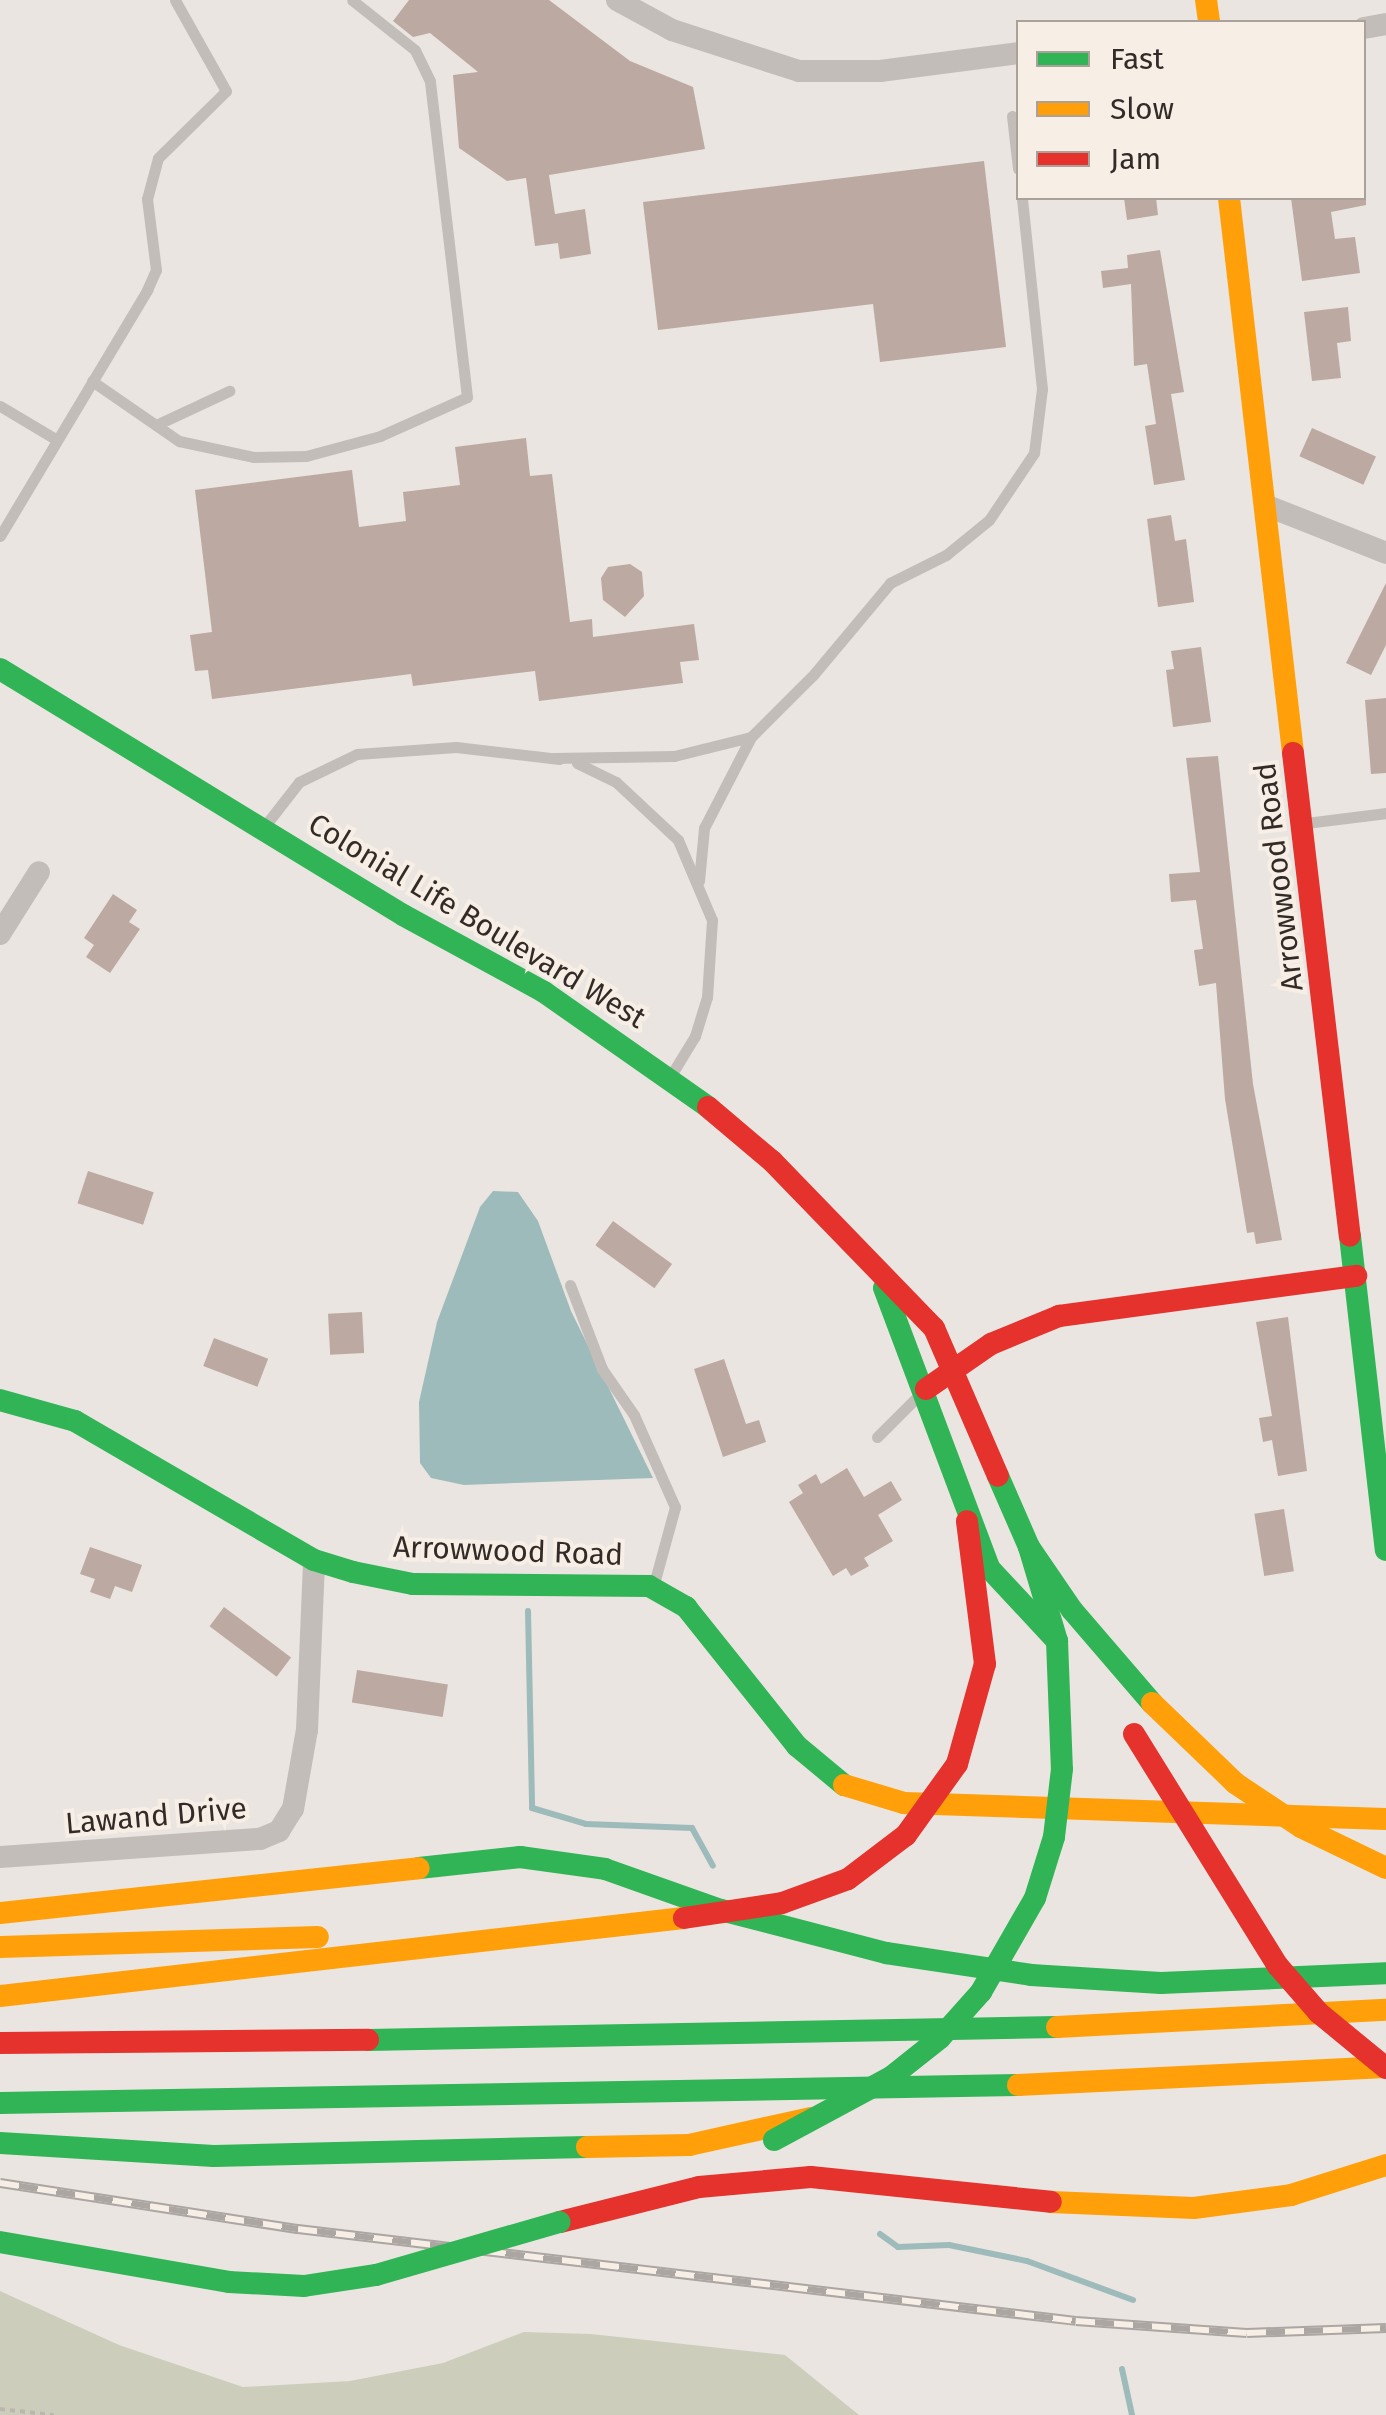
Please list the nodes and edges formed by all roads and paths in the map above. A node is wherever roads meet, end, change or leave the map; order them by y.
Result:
1 (175, 0) edge
2 (352, 0) edge
3 (617, 0) edge
4 (1016, 53) edge
5 (1012, 116) dead end
6 (1016, 151) edge
7 (1022, 200) edge
8 (1229, 200) edge
9 (92, 382) junction
10 (228, 391) dead end
11 (0, 406) edge
12 (156, 425) junction
13 (58, 440) junction
14 (1266, 505) junction
15 (0, 536) edge
16 (1386, 553) edge
17 (0, 669) edge
18 (751, 737) junction
19 (554, 758) junction
20 (1386, 812) edge
21 (1303, 823) junction
22 (264, 828) junction
23 (39, 872) dead end
24 (699, 881) junction
25 (0, 934) edge
26 (670, 1075) junction
27 (1356, 1276) junction
28 (880, 1279) junction
29 (570, 1285) dead end
30 (954, 1370) junction
31 (926, 1389) junction
32 (0, 1400) edge
33 (878, 1437) dead end
34 (967, 1521) junction
35 (1030, 1547) junction
36 (1386, 1550) edge
37 (314, 1560) junction
38 (653, 1588) junction
39 (1057, 1641) junction
40 (1083, 1667) dead end
41 (1119, 1711) dead end
42 (1386, 1818) edge
43 (0, 1857) edge
44 (1386, 1868) edge
45 (0, 1913) edge
46 (619, 1926) junction
47 (0, 1947) edge
48 (1386, 1973) edge
49 (0, 1996) edge
50 (1386, 2010) edge
51 (0, 2043) edge
52 (1386, 2068) edge
53 (0, 2102) edge
54 (837, 2110) junction
55 (0, 2143) edge
56 (1386, 2166) edge
57 (656, 2190) junction
58 (0, 2242) edge
59 (0, 2408) edge
60 (54, 2415) edge

1 - 9 lane
2 - 12 lane
3 - 4 street
5 - 6 lane
7 - 18 lane
8 - 14 main road, Arrowwood Road
9 - 12 lane
9 - 13 lane
10 - 12 lane
11 - 13 lane
13 - 15 lane
14 - 16 street
14 - 21 main road, Arrowwood Road
17 - 22 main road, Colonial Life Boulevard West
18 - 19 lane
18 - 24 lane
19 - 22 lane
19 - 24 lane
20 - 21 lane
21 - 27 main road, Arrowwood Road
22 - 26 main road, Colonial Life Boulevard West
23 - 25 street
24 - 26 lane
26 - 28 main road, Colonial Life Boulevard West
27 - 30 main road
27 - 36 main road, Arrowwood Road
28 - 30 main road, Colonial Life Boulevard West
28 - 31 main road, Colonial Life Boulevard West
29 - 38 lane
30 - 31 main road
30 - 35 main road, Colonial Life Boulevard West
31 - 33 lane
31 - 34 main road, Colonial Life Boulevard West
32 - 37 main road, Arrowwood Road
34 - 39 main road, Colonial Life Boulevard West
34 - 46 main road, bridge
35 - 39 main road, Colonial Life Boulevard West
35 - 44 main road, bridge
37 - 38 main road, Arrowwood Road
37 - 43 street, Lawand Drive
38 - 42 main road, Arrowwood Road
39 - 40 main road
39 - 54 main road, bridge
41 - 52 main road, bridge
45 - 48 main road
46 - 47 main road
46 - 49 main road
50 - 51 main road
52 - 53 main road
54 - 55 main road
54 - 57 main road, bridge
56 - 57 main road
57 - 58 main road, bridge
59 - 60 path

